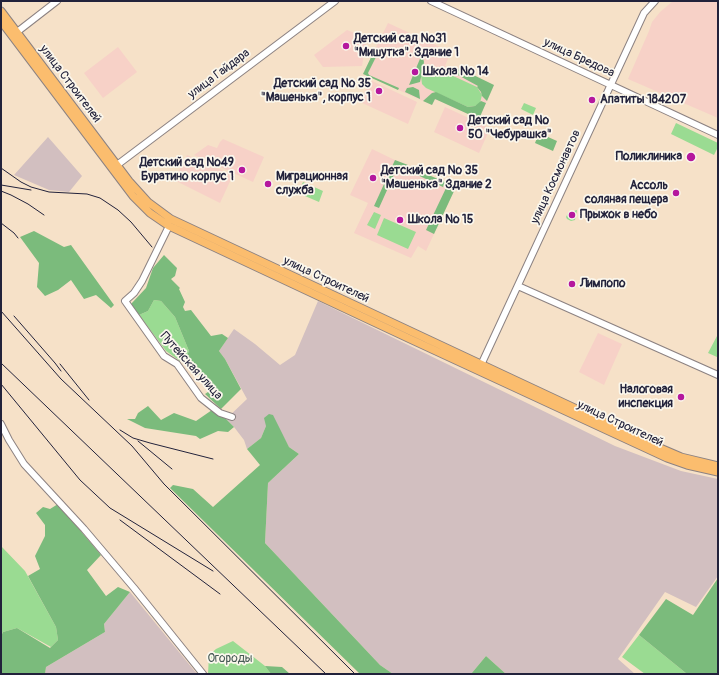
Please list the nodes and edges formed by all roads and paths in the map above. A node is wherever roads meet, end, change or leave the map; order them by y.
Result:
1 (57, 1) edge
2 (335, 1) edge
3 (431, 1) edge
4 (655, 1) edge
5 (1, 11) edge
6 (1, 21) edge
7 (14, 34) junction
8 (611, 85) junction
9 (718, 135) edge
10 (114, 167) junction
11 (169, 226) junction
12 (236, 253) junction
13 (518, 286) junction
14 (480, 368) junction
15 (718, 375) edge
16 (559, 405) junction
17 (232, 417) dead end
18 (1, 424) edge
19 (718, 466) edge
20 (718, 472) edge
21 (203, 674) edge

1 - 7 street
2 - 10 street, улица Гайдара
3 - 8 street, улица Бредова
4 - 8 street, улица Космонавтов
5 - 7 main road, улица Строителей
6 - 7 main road, улица Строителей
7 - 10 main road, улица Строителей
8 - 9 street, улица Бредова
8 - 13 street, улица Космонавтов
10 - 11 main road, улица Строителей
10 - 12 main road, улица Строителей
11 - 12 main road, улица Строителей
11 - 17 street, Путейская улица
12 - 14 main road, улица Строителей
13 - 14 street, улица Космонавтов
13 - 15 street
14 - 16 main road, улица Строителей
16 - 19 main road, улица Строителей
16 - 20 main road, улица Строителей
18 - 21 street

